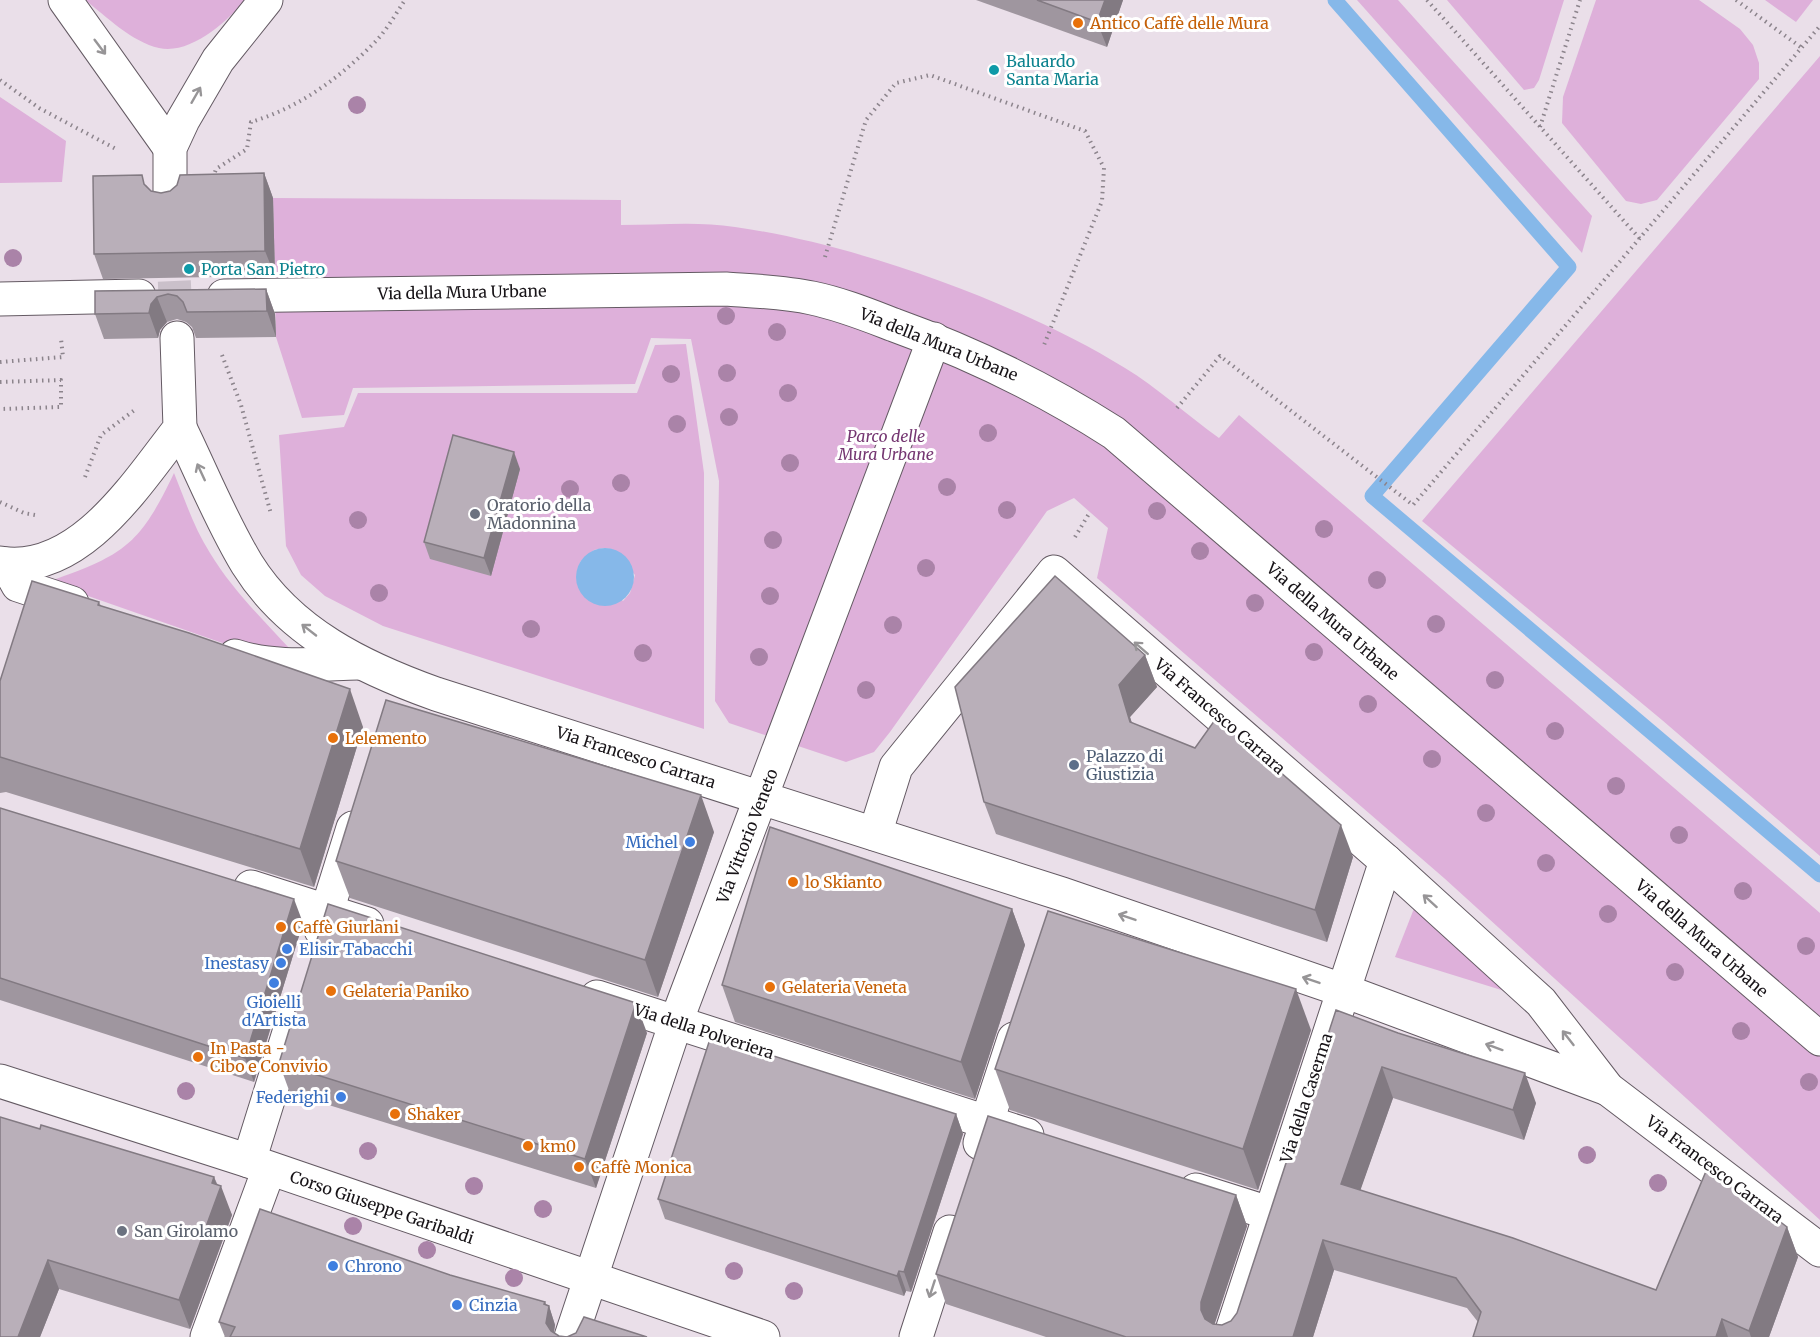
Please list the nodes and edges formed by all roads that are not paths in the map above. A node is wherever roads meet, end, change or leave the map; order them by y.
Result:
1 (65, 0) edge
2 (266, 0) edge
3 (170, 148) junction
4 (170, 200) tunnel mouth
5 (0, 299) edge
6 (177, 338) tunnel mouth
7 (934, 339) junction
8 (180, 428) junction
9 (3, 563) edge
10 (105, 614) edge
11 (203, 646) edge
12 (358, 663) junction
13 (398, 680) junction
14 (388, 713) edge
15 (762, 797) junction
16 (361, 801) edge
17 (875, 834) junction
18 (1386, 861) junction
19 (224, 879) edge
20 (1062, 894) junction
21 (315, 907) junction
22 (1051, 927) edge
23 (392, 932) edge
24 (313, 956) edge
25 (303, 990) edge
26 (574, 990) edge
27 (1341, 990) junction
28 (1023, 1014) edge
29 (676, 1022) junction
30 (1820, 1039) edge
31 (0, 1081) edge
32 (1608, 1089) junction
33 (987, 1122) junction
34 (1054, 1144) edge
35 (259, 1165) junction
36 (972, 1168) edge
37 (1167, 1180) edge
38 (961, 1202) edge
39 (1269, 1213) junction
40 (1820, 1250) edge
41 (591, 1278) junction
42 (207, 1337) edge
43 (571, 1337) edge
44 (763, 1337) edge
45 (916, 1337) edge
46 (1230, 1337) edge

1 -> 3 street
3 -> 2 street
3 - 4 street
5 - 7 street, Via della Mura Urbane
6 - 8 street
7 - 15 street, Via Vittorio Veneto
7 - 30 street, Via della Mura Urbane
8 - 9 street
12 -> 8 street
9 - 10 street
11 - 12 street
12 - 13 street, Via Francesco Carrara
13 - 14 street
13 - 15 street, Via Francesco Carrara
15 - 17 street, Via Francesco Carrara
15 - 29 street, Via Vittorio Veneto
16 - 21 street
18 -> 17 street, Via Francesco Carrara
17 - 20 street, Via Francesco Carrara
18 - 27 street, Via della Caserma
32 -> 18 street, Via Francesco Carrara
19 - 21 street
20 - 22 street
27 -> 20 street, Via Francesco Carrara
21 - 23 street
21 - 24 street
25 - 35 street
26 - 29 street, Via della Polveriera
32 -> 27 street, Via Francesco Carrara
27 - 39 street, Via della Caserma
28 - 33 street
29 - 33 street, Via della Polveriera
29 - 41 street, Via Vittorio Veneto
31 - 35 street, Corso Giuseppe Garibaldi
32 - 40 street, Via Francesco Carrara
33 - 34 street, Via della Polveriera
33 - 36 street
35 - 41 street, Corso Giuseppe Garibaldi
35 - 42 street
37 - 39 street
38 -> 45 street
39 - 46 street, Via della Caserma
41 - 43 street, Via Vittorio Veneto
41 - 44 street, Corso Giuseppe Garibaldi

